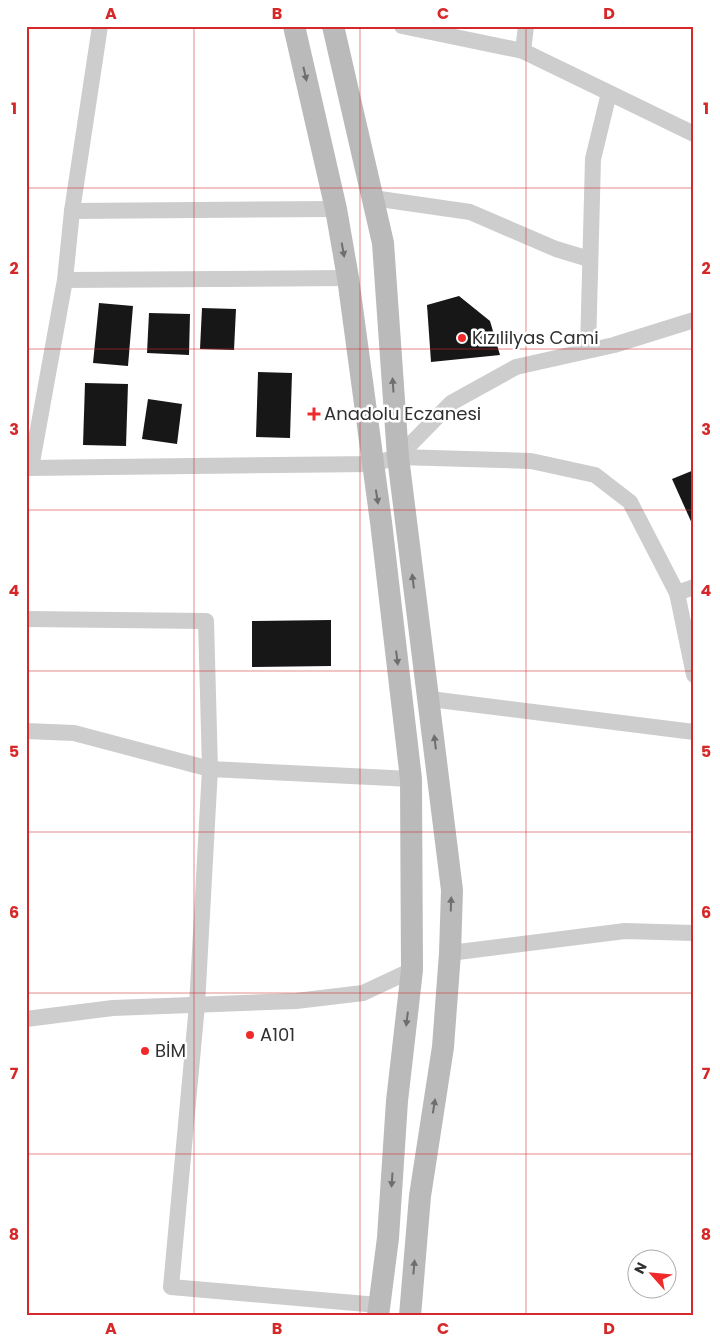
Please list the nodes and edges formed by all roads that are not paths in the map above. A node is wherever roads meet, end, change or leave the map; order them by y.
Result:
1 (100, 26) edge
2 (294, 26) edge
3 (333, 26) edge
4 (402, 26) edge
5 (526, 26) edge
6 (523, 51) junction
7 (610, 93) junction
8 (694, 134) edge
9 (372, 198) junction
10 (336, 209) junction
11 (72, 211) junction
12 (589, 259) junction
13 (348, 278) junction
14 (65, 280) junction
15 (694, 320) edge
16 (588, 349) junction
17 (398, 457) junction
18 (372, 464) junction
19 (29, 468) edge
20 (694, 587) edge
21 (677, 592) junction
22 (26, 619) edge
23 (694, 675) edge
24 (430, 699) junction
25 (26, 731) edge
26 (694, 732) edge
27 (210, 769) junction
28 (411, 779) junction
29 (694, 933) edge
30 (450, 953) junction
31 (412, 970) junction
32 (197, 1005) junction
33 (26, 1019) edge
34 (378, 1311) edge
35 (410, 1316) edge

1 - 11 street
2 -> 10 main road
3 - 9 main road
4 - 6 street
5 - 6 street
6 - 7 street
7 - 8 street
7 - 12 street
9 - 12 street
17 -> 9 main road
10 - 11 street
10 -> 13 main road
11 - 14 street
12 - 16 street
13 - 14 street
13 - 18 main road
14 - 19 street
15 - 16 street
16 - 17 street
17 - 18 street
17 - 21 street
24 -> 17 main road
18 - 19 street
18 -> 28 main road
20 - 21 street
21 - 23 street
22 - 27 street
24 - 26 street
30 -> 24 main road
25 - 27 street
27 - 28 street
27 - 32 street
28 - 31 main road
29 - 30 street
30 - 31 main road
35 -> 30 main road
31 - 32 street
31 -> 34 main road
32 - 33 street
32 - 34 street

